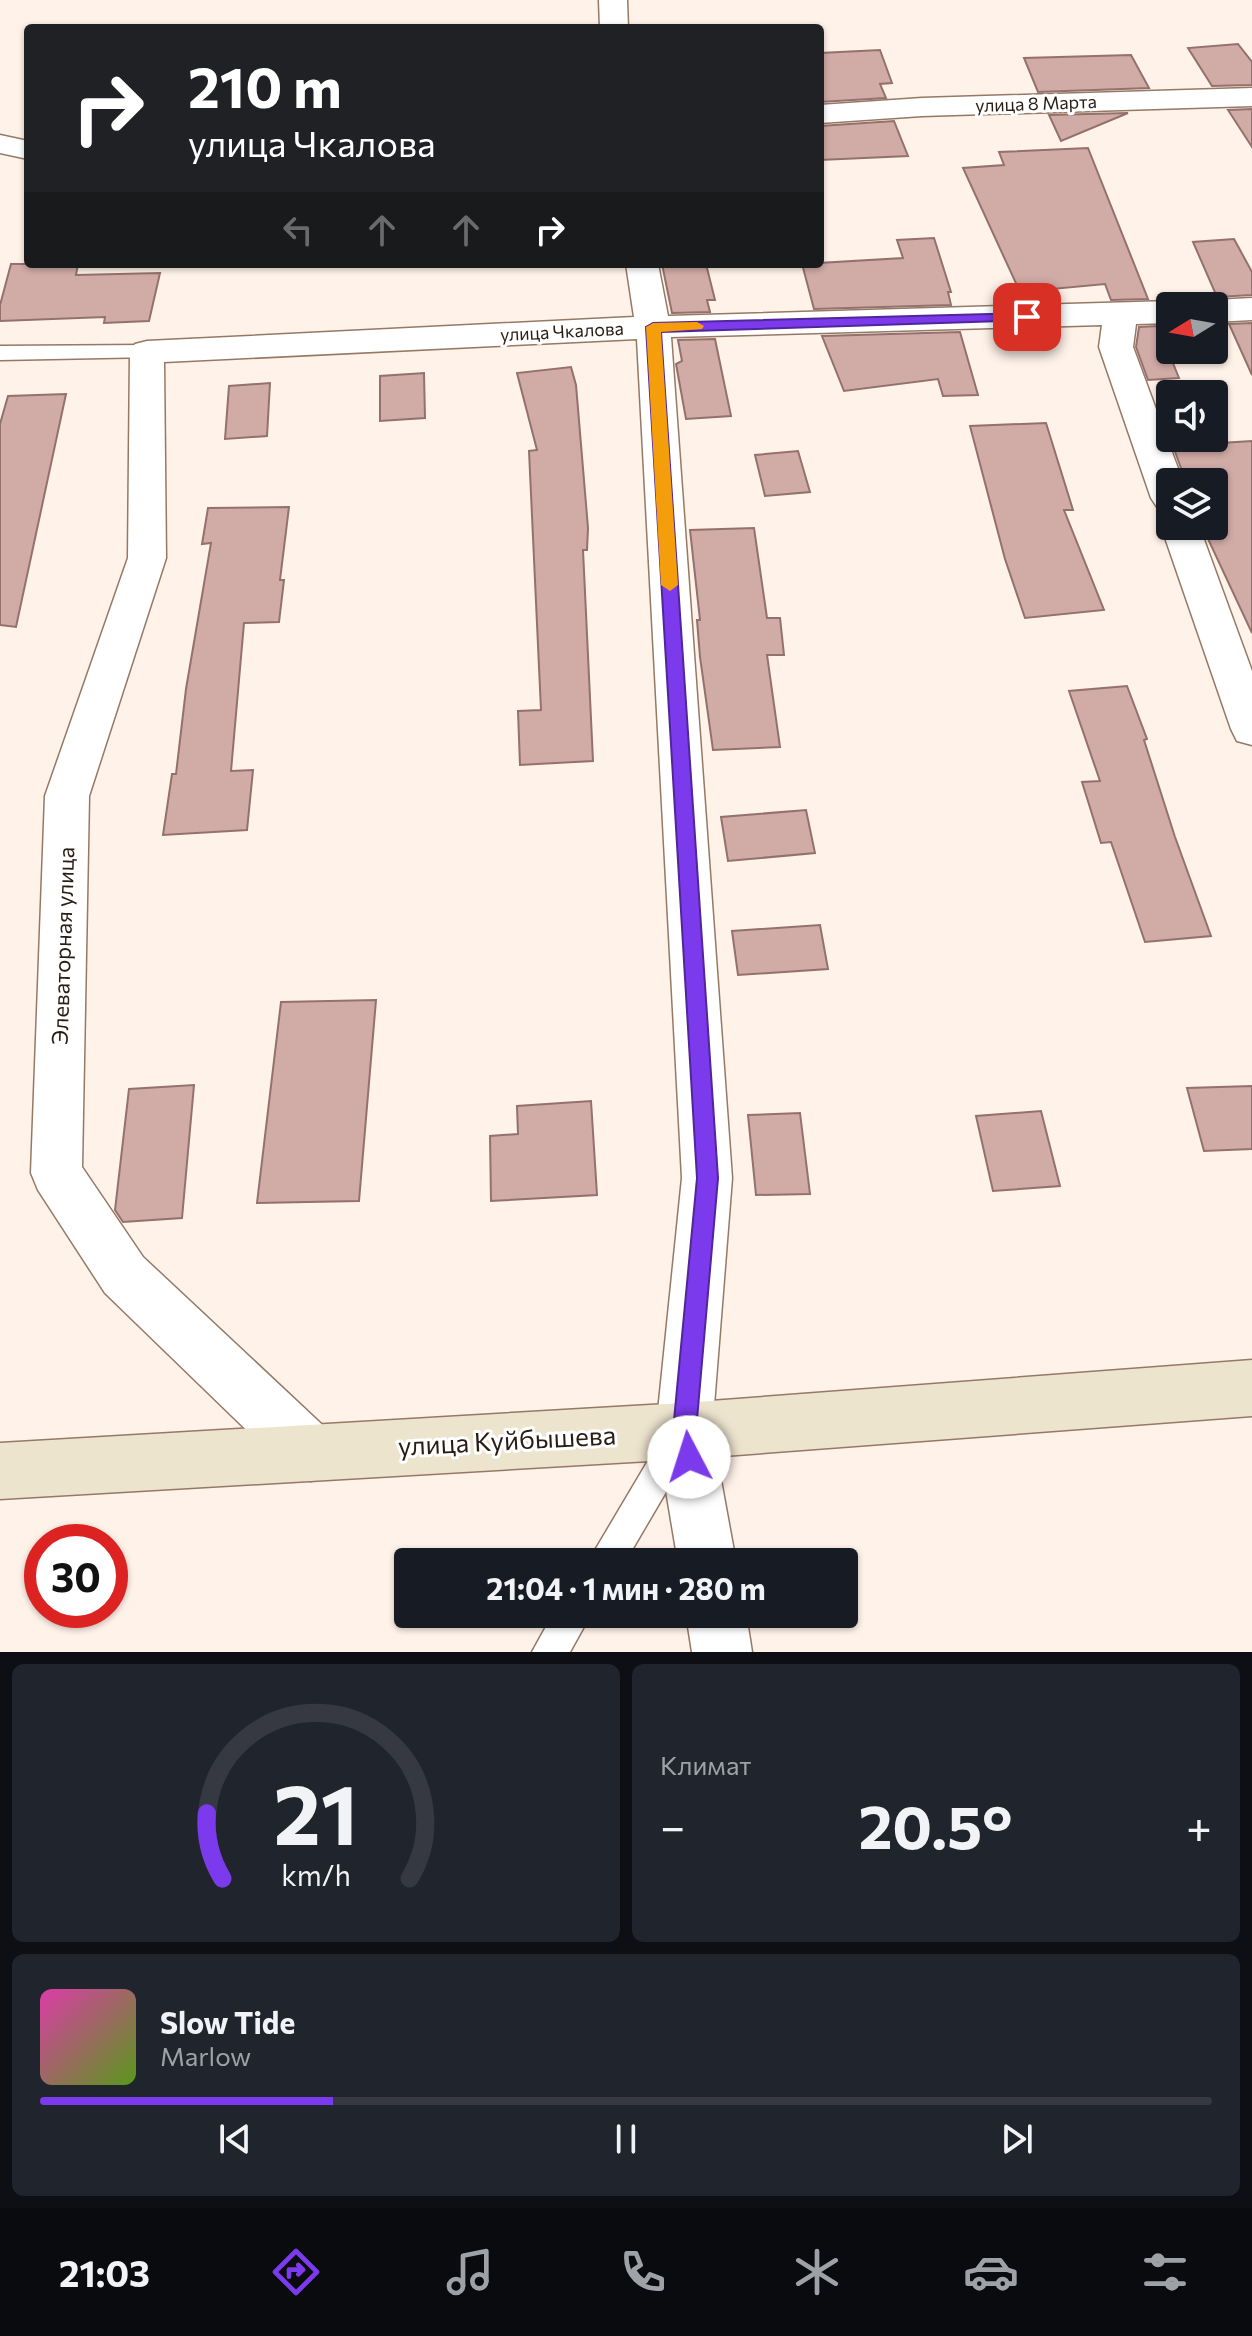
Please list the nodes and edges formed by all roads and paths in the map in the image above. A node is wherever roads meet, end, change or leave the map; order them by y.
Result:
1 (613, 0) edge
2 (614, 24) edge
3 (1252, 97) edge
4 (824, 114) edge
5 (0, 144) edge
6 (24, 149) edge
7 (643, 268) edge
8 (1252, 309) edge
9 (1228, 310) edge
10 (1156, 313) edge
11 (1120, 314) junction
12 (653, 327) junction
13 (147, 352) junction
14 (0, 353) edge
15 (1159, 468) edge
16 (1185, 540) edge
17 (1252, 729) edge
18 (1252, 1388) edge
19 (684, 1431) junction
20 (311, 1453) junction
21 (0, 1471) edge
22 (613, 1548) edge
23 (705, 1548) edge
24 (565, 1628) edge
25 (718, 1628) edge
26 (550, 1652) edge
27 (722, 1652) edge

1 - 2 street
3 - 4 street, улица 8 Марта
5 - 6 street
7 - 12 street
8 - 9 street
10 - 11 street, улица Чкалова
11 - 12 street, улица Чкалова
11 - 15 street
12 - 13 street, улица Чкалова
12 - 19 street
13 - 14 lane
13 - 20 street, Элеваторная улица
16 - 17 street
18 - 19 street, улица Куйбышева
19 - 20 street, улица Куйбышева
19 - 22 lane
19 - 23 street
20 - 21 street, улица Куйбышева
24 - 26 lane
25 - 27 street

